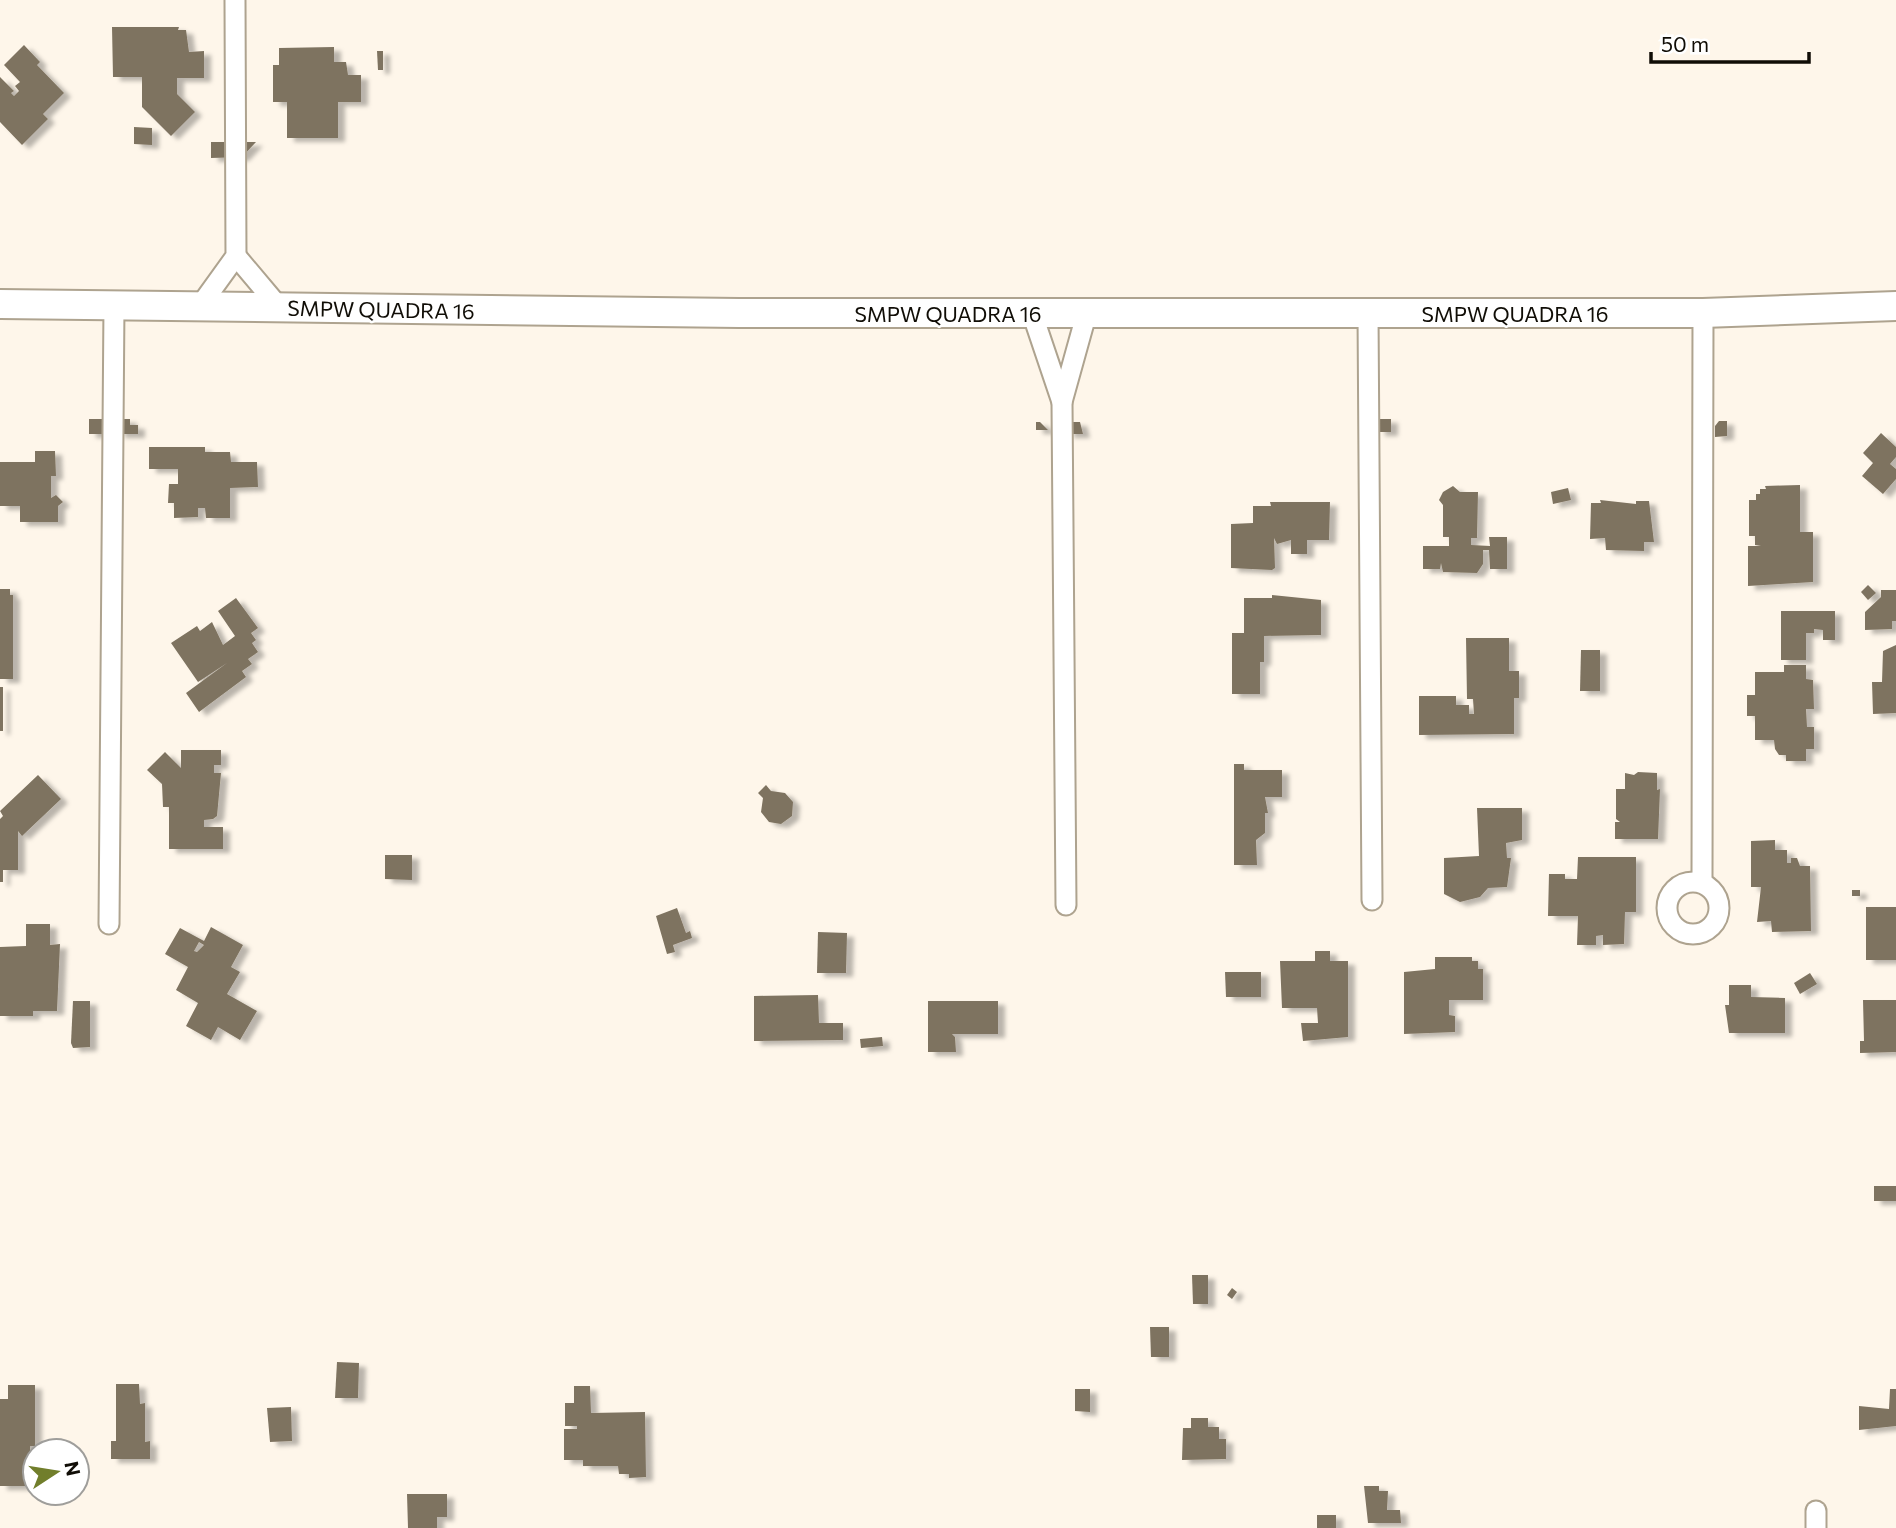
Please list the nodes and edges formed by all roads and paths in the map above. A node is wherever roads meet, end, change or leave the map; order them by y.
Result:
1 (235, 0) edge
2 (236, 256) junction
3 (0, 304) edge
4 (114, 305) junction
5 (200, 306) junction
6 (1896, 306) edge
7 (279, 307) junction
8 (1087, 312) junction
9 (1032, 313) junction
10 (1368, 313) junction
11 (1703, 313) junction
12 (1062, 402) junction
13 (1702, 882) dead end
14 (1372, 900) dead end
15 (1066, 905) dead end
16 (109, 924) dead end

1 - 2 street
2 - 5 street
2 - 7 street
3 - 4 street, SMPW QUADRA 16
4 - 5 street, SMPW QUADRA 16
4 - 16 street
5 - 7 street, SMPW QUADRA 16
6 - 11 street, SMPW QUADRA 16
7 - 9 street, SMPW QUADRA 16
8 - 9 street, SMPW QUADRA 16
8 - 10 street, SMPW QUADRA 16
8 - 12 street
9 - 12 street
10 - 11 street, SMPW QUADRA 16
10 - 14 street
11 - 13 street
12 - 15 street

